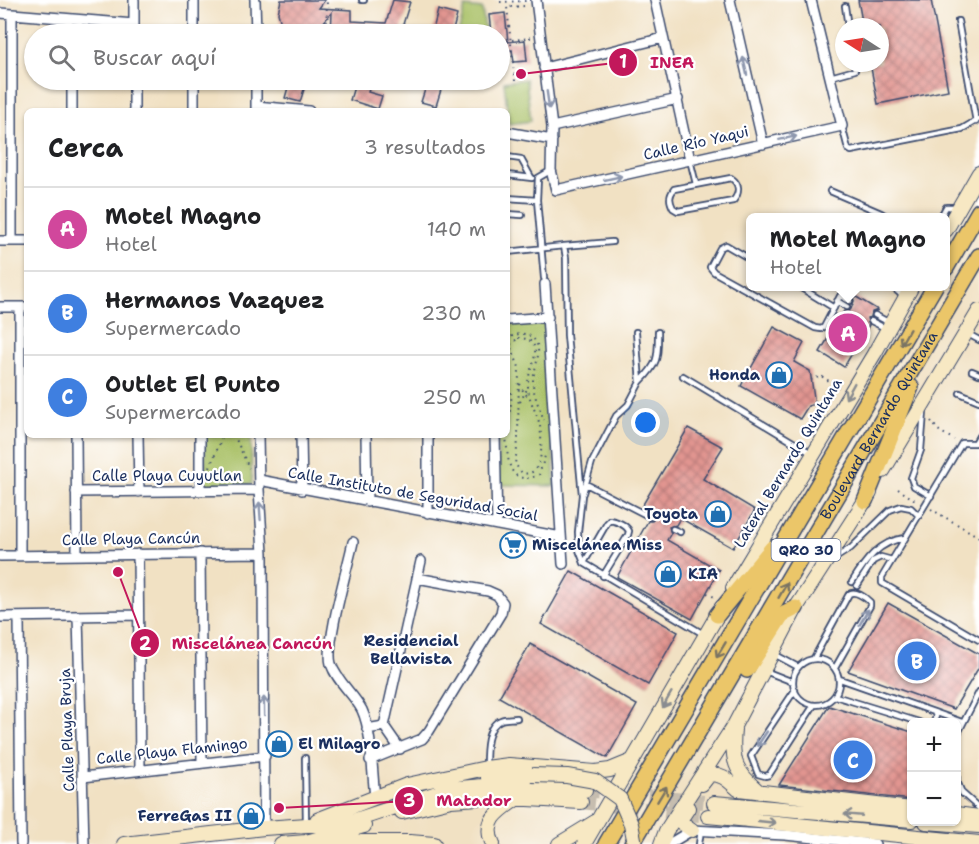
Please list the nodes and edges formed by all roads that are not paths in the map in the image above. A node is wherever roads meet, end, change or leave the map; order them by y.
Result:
1 (134, 0) edge
2 (194, 0) edge
3 (255, 0) edge
4 (655, 0) edge
5 (730, 0) edge
6 (811, 0) edge
7 (536, 1) edge
8 (845, 6) dead end
9 (0, 14) edge
10 (12, 15) junction
11 (847, 18) edge
12 (72, 20) junction
13 (958, 21) dead end
14 (72, 24) edge
15 (134, 24) joint
16 (194, 24) edge
17 (256, 24) edge
18 (663, 38) junction
19 (544, 68) junction
20 (848, 72) edge
21 (830, 77) junction
22 (72, 90) edge
23 (134, 90) edge
24 (194, 90) edge
25 (256, 90) edge
26 (678, 99) junction
27 (72, 108) edge
28 (134, 108) edge
29 (194, 108) edge
30 (256, 108) edge
31 (978, 120) edge
32 (842, 126) junction
33 (552, 127) junction
34 (510, 133) edge
35 (552, 140) junction
36 (763, 144) junction
37 (510, 157) edge
38 (690, 160) junction
39 (551, 170) junction
40 (979, 173) edge
41 (510, 175) edge
42 (531, 177) junction
43 (538, 178) junction
44 (696, 184) junction
45 (830, 191) dead end
46 (510, 198) edge
47 (537, 200) junction
48 (959, 207) junction
49 (979, 211) edge
50 (876, 213) edge
51 (943, 213) edge
52 (510, 214) edge
53 (522, 215) dead end
54 (950, 222) edge
55 (12, 241) junction
56 (24, 241) edge
57 (0, 242) edge
58 (612, 242) dead end
59 (564, 246) junction
60 (541, 249) junction
61 (510, 252) edge
62 (979, 256) edge
63 (746, 257) edge
64 (950, 260) edge
65 (544, 281) joint
66 (746, 290) edge
67 (748, 291) edge
68 (806, 291) edge
69 (932, 291) edge
70 (909, 292) edge
71 (837, 301) junction
72 (850, 301) dead end
73 (846, 306) dead end
74 (0, 307) edge
75 (23, 307) edge
76 (834, 308) junction
77 (979, 311) edge
78 (875, 315) dead end
79 (549, 317) junction
80 (510, 320) edge
81 (872, 321) dead end
82 (889, 327) junction
83 (636, 332) dead end
84 (658, 332) dead end
85 (966, 333) junction
86 (930, 339) junction
87 (979, 340) edge
88 (972, 371) dead end
89 (979, 374) edge
90 (683, 376) dead end
91 (640, 382) junction
92 (960, 393) dead end
93 (979, 401) edge
94 (925, 406) junction
95 (979, 436) edge
96 (76, 438) edge
97 (138, 438) edge
98 (200, 438) edge
99 (258, 438) edge
100 (301, 438) edge
101 (366, 438) edge
102 (428, 438) edge
103 (495, 438) edge
104 (813, 454) junction
105 (586, 484) junction
106 (259, 485) junction
107 (302, 490) junction
108 (76, 492) junction
109 (139, 492) junction
110 (200, 492) junction
111 (582, 495) junction
112 (931, 496) junction
113 (865, 501) junction
114 (368, 502) junction
115 (802, 511) junction
116 (428, 513) junction
117 (919, 516) junction
118 (650, 517) dead end
119 (497, 525) junction
120 (673, 529) dead end
121 (680, 532) dead end
122 (561, 537) junction
123 (905, 538) junction
124 (353, 542) dead end
125 (263, 553) junction
126 (138, 554) junction
127 (200, 554) junction
128 (77, 555) junction
129 (0, 556) edge
130 (20, 556) junction
131 (892, 560) junction
132 (421, 561) dead end
133 (584, 563) junction
134 (563, 564) dead end
135 (821, 567) junction
136 (603, 576) junction
137 (417, 578) junction
138 (796, 608) junction
139 (138, 615) junction
140 (717, 615) junction
141 (78, 616) junction
142 (0, 617) edge
143 (19, 617) junction
144 (705, 635) junction
145 (979, 640) edge
146 (773, 653) junction
147 (814, 658) junction
148 (798, 668) junction
149 (835, 668) junction
150 (764, 670) junction
151 (840, 679) junction
152 (793, 682) junction
153 (795, 690) junction
154 (979, 692) edge
155 (835, 696) junction
156 (814, 705) junction
157 (934, 712) junction
158 (517, 718) dead end
159 (935, 718) edge
160 (907, 719) edge
161 (962, 722) joint
162 (735, 724) junction
163 (384, 726) junction
164 (367, 729) junction
165 (700, 731) junction
166 (400, 749) junction
167 (265, 756) junction
168 (305, 758) dead end
169 (370, 760) junction
170 (632, 761) junction
171 (202, 763) junction
172 (486, 768) junction
173 (140, 770) junction
174 (83, 777) junction
175 (961, 791) edge
176 (759, 792) junction
177 (375, 797) junction
178 (519, 797) junction
179 (907, 808) edge
180 (979, 808) edge
181 (961, 815) edge
182 (979, 817) edge
183 (600, 819) junction
184 (907, 820) edge
185 (306, 824) junction
186 (961, 825) edge
187 (979, 826) edge
188 (264, 828) junction
189 (697, 830) junction
190 (783, 840) edge
191 (822, 841) edge
192 (306, 842) junction
193 (979, 843) edge
194 (21, 844) edge
195 (84, 844) edge
196 (124, 844) edge
197 (281, 844) edge
198 (434, 844) edge
199 (493, 844) edge
200 (559, 844) edge
201 (584, 844) edge
202 (606, 844) edge
203 (633, 844) edge
204 (661, 844) edge
205 (669, 844) edge
206 (699, 844) edge
207 (875, 844) edge

1 - 15 street
2 - 16 street
3 - 17 street
4 - 18 street
36 -> 5 street
6 - 21 street
7 - 19 street
8 - 11 lane
9 - 10 street
10 - 12 street
10 - 55 street
12 - 14 street
12 - 15 street
13 - 31 lane
18 - 19 street
18 - 26 street
19 -> 33 street
20 - 21 lane
21 - 32 street
22 - 27 street
23 - 28 street
24 - 29 street
25 - 30 street
26 - 33 street
26 - 38 street
31 - 32 lane
36 -> 32 street, Calle Río Yaqui
33 - 35 street
34 - 35 street
35 - 39 street
36 - 38 street, Calle Río Yaqui
37 - 42 lane
39 -> 38 street, Calle Río Yaqui
38 - 44 lane
39 - 43 lane
40 - 48 street
41 - 42 lane
42 - 43 lane
43 - 47 lane
44 - 44 lane
45 - 50 lane
46 - 47 lane
47 - 60 lane
48 - 51 lane
48 - 54 street
49 - 64 main road
52 - 53 lane
55 - 56 street
55 - 57 street
58 - 59 lane
59 - 60 lane
59 - 111 lane
60 - 61 lane
60 - 65 lane
62 - 86 main road, Boulevard Bernardo Quintana / QRO 30
63 - 66 lane
65 - 79 street
67 - 76 lane
68 - 76 lane
69 -> 115 main road, Boulevard Bernardo Quintana / QRO 30
70 - 82 street, Lateral Bernardo Quintana
71 - 72 lane
71 - 73 lane
71 - 76 lane
74 - 75 street
75 - 130 street
77 - 85 street
78 - 82 lane
79 - 80 street
79 - 122 street
81 - 82 lane
82 -> 104 street, Lateral Bernardo Quintana
83 - 91 lane
84 - 91 lane
85 - 87 lane
85 - 94 street
86 - 113 main road
165 -> 86 main road, Boulevard Bernardo Quintana / QRO 30
88 - 89 lane
90 - 104 lane
91 - 105 lane
92 - 93 lane
94 - 112 lane
94 - 113 street
95 - 112 lane
96 - 108 street
97 - 109 street
98 - 110 street
99 - 106 street
100 - 107 street
101 - 114 street
102 - 116 street
103 - 119 street
104 - 140 street, Lateral Bernardo Quintana
105 - 111 lane
105 - 118 lane
106 - 107 street, Calle Instituto de Seguridad Social
106 - 110 street, Calle Playa Cuyutlan
125 -> 106 street
107 - 114 street, Calle Instituto de Seguridad Social
108 - 109 street, Calle Playa Cuyutlan
108 - 128 street
109 - 110 street, Calle Playa Cuyutlan
111 - 133 lane
112 - 117 lane
113 - 135 street
114 - 116 street, Calle Instituto de Seguridad Social
115 - 140 main road
115 -> 202 main road, Boulevard Bernardo Quintana / QRO 30
116 - 119 street, Calle Instituto de Seguridad Social
117 - 123 lane
117 - 135 lane
119 - 122 street, Calle Instituto de Seguridad Social
120 - 121 lane
122 - 134 street
123 - 131 lane
123 - 131 lane
124 - 164 street
125 - 127 street, Calle Playa Cancún
167 -> 125 street
126 - 127 street, Calle Playa Cancún
126 - 128 street, Calle Playa Cancún
126 - 139 street
127 - 171 street
128 - 130 street, Calle Playa Cancún
129 - 130 street, Calle Playa Cancún
131 - 145 lane
132 - 137 street
133 - 136 lane
133 - 136 lane
135 - 138 street
136 - 144 lane
137 - 163 street
137 - 166 street
138 - 146 street
138 - 165 main road
139 - 141 street
139 - 173 street
140 - 144 street, Lateral Bernardo Quintana
141 - 143 street
141 - 174 street, Calle Playa Bruja
142 - 143 street
143 - 194 street
144 -> 170 street, Lateral Bernardo Quintana
146 - 148 lane
146 - 150 street
147 - 148 lane
147 - 149 lane
149 -> 147 lane
148 - 152 lane
149 - 151 lane
150 - 152 lane
150 - 162 street
151 - 155 lane
151 - 157 lane
152 - 153 lane
153 - 156 lane
153 -> 156 lane
154 - 161 lane
155 - 156 lane
155 - 160 lane
157 - 159 lane
157 - 161 lane
158 - 172 lane
162 - 176 street
162 - 204 street
163 - 164 street
163 - 166 street
164 - 169 street
203 -> 165 main road, Boulevard Bernardo Quintana / QRO 30
166 - 169 street
167 - 171 street, Calle Playa Flamingo
167 - 188 street
168 - 185 lane
169 - 177 street
170 - 172 street
170 - 183 street, Lateral Bernardo Quintana
171 - 173 street, Calle Playa Flamingo
172 - 177 street
173 - 174 street, Calle Playa Flamingo
174 - 195 street, Calle Playa Bruja
175 - 180 lane
176 - 179 street
176 - 189 street
177 - 185 street
178 - 185 street
178 - 192 street
178 - 199 street
181 - 182 street
183 - 200 street
183 - 201 street, Lateral Bernardo Quintana
184 -> 193 street
185 - 188 street
185 - 203 street, bridge
186 - 187 street
188 - 196 street
189 - 190 street
189 - 205 street
189 - 206 lane
190 - 191 street
191 - 207 street
192 - 197 street
192 - 198 street

